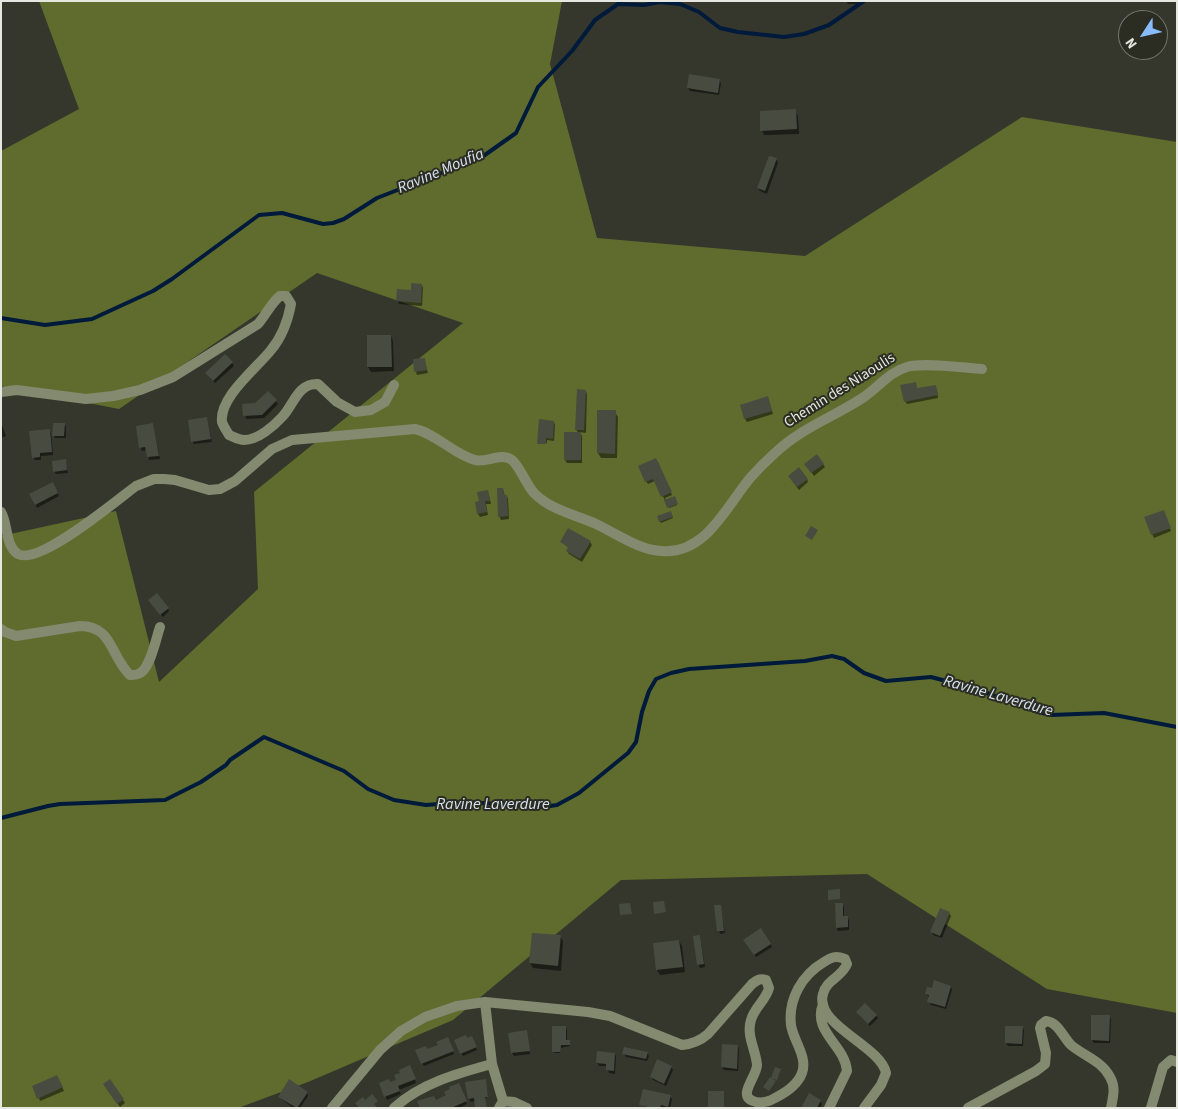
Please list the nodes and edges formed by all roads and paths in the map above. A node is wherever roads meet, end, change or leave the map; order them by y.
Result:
1 (982, 369) dead end
2 (394, 385) dead end
3 (1, 392) edge
4 (1, 512) edge
5 (160, 627) dead end
6 (1, 629) edge
7 (485, 1002) junction
8 (823, 1004) junction
9 (1177, 1062) edge
10 (492, 1064) junction
11 (501, 1104) edge
12 (332, 1108) edge
13 (394, 1108) edge
14 (527, 1108) edge
15 (829, 1108) edge
16 (864, 1108) edge
17 (968, 1108) edge
18 (1111, 1108) edge
19 (1151, 1108) edge

1 - 4 street, Chemin des Niaoulis
2 - 3 street
5 - 6 street
7 - 8 street
7 - 10 street
7 - 12 street
8 - 15 street
8 - 16 street
9 - 19 street
10 - 11 street
10 - 13 street
11 - 14 street
17 - 18 street

